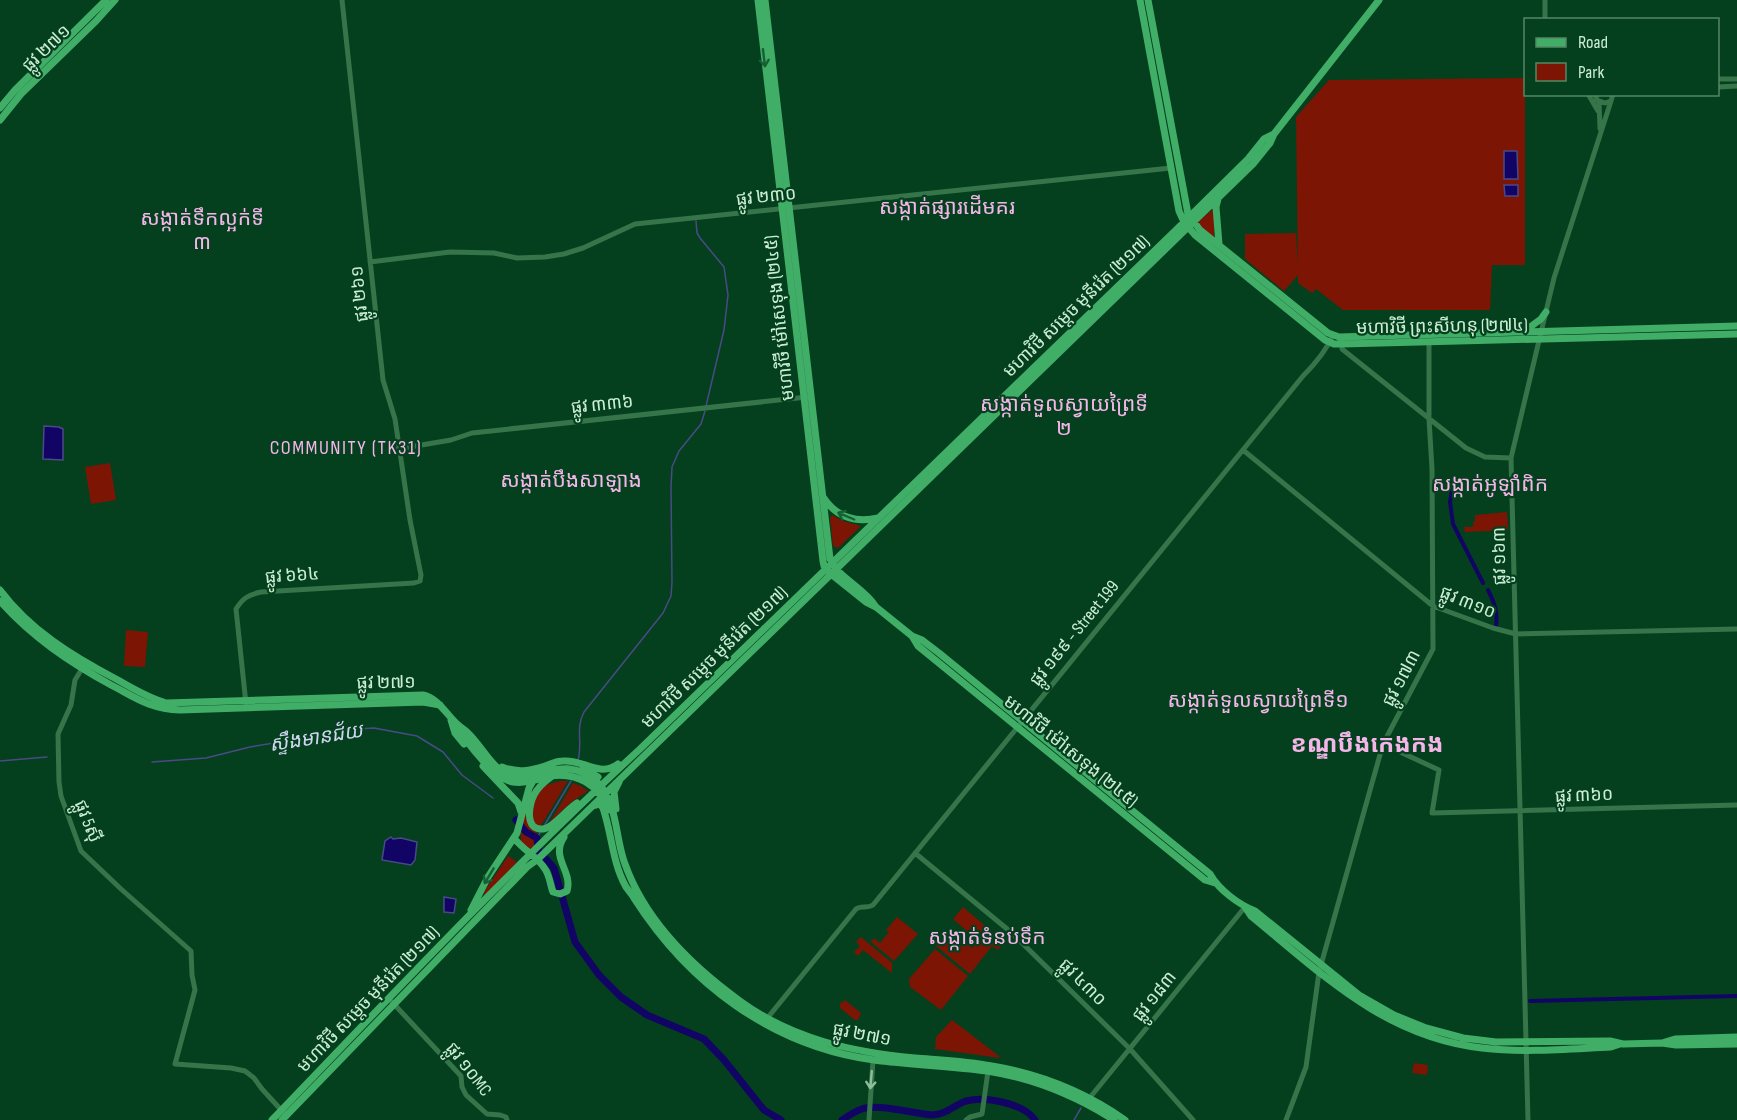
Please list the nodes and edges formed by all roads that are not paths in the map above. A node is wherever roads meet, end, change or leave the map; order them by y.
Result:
1 (106, 0) edge
2 (115, 0) edge
3 (342, 0) edge
4 (758, 0) edge
5 (765, 0) edge
6 (1140, 0) edge
7 (1148, 0) edge
8 (1380, 0) edge
9 (1545, 0) edge
10 (1545, 18) edge
11 (1737, 78) edge
12 (1719, 79) edge
13 (1737, 86) edge
14 (1719, 87) edge
15 (1589, 96) edge
16 (1596, 96) edge
17 (1613, 96) edge
18 (1599, 102) junction
19 (0, 108) edge
20 (1599, 115) junction
21 (0, 120) edge
22 (1600, 130) junction
23 (1274, 134) junction
24 (1171, 168) junction
25 (1218, 198) junction
26 (786, 209) junction
27 (1189, 222) junction
28 (1219, 244) junction
29 (370, 262) junction
30 (1546, 312) junction
31 (1737, 326) edge
32 (1522, 332) junction
33 (1737, 334) edge
34 (1540, 335) junction
35 (1332, 339) junction
36 (1342, 340) junction
37 (1429, 342) junction
38 (807, 397) junction
39 (1429, 419) junction
40 (399, 449) junction
41 (1243, 450) junction
42 (1511, 458) junction
43 (822, 495) junction
44 (878, 518) junction
45 (831, 569) junction
46 (420, 581) joint
47 (0, 590) edge
48 (0, 601) edge
49 (1433, 606) junction
50 (1737, 629) edge
51 (1516, 634) junction
52 (84, 666) junction
53 (246, 705) junction
54 (451, 717) junction
55 (1020, 724) junction
56 (1383, 744) junction
57 (640, 749) junction
58 (487, 760) junction
59 (550, 770) junction
60 (598, 777) dead end
61 (622, 777) junction
62 (596, 796) dead end
63 (1737, 806) edge
64 (591, 807) junction
65 (1520, 811) junction
66 (521, 818) junction
67 (574, 823) junction
68 (555, 832) junction
69 (515, 835) junction
70 (915, 853) junction
71 (524, 864) junction
72 (636, 894) junction
73 (1245, 907) junction
74 (468, 916) junction
75 (1320, 969) junction
76 (391, 1001) junction
77 (765, 1021) junction
78 (1737, 1037) edge
79 (1662, 1043) junction
80 (1737, 1044) edge
81 (1525, 1046) junction
82 (1130, 1049) junction
83 (873, 1060) junction
84 (988, 1071) junction
85 (1089, 1101) junction
86 (283, 1115) edge
87 (272, 1120) edge
88 (507, 1120) edge
89 (868, 1120) edge
90 (966, 1120) edge
91 (1114, 1120) edge
92 (1125, 1120) edge
93 (1193, 1120) edge
94 (1286, 1120) edge
95 (1528, 1120) edge

1 - 19 main road, ផ្លូវ ២៧១
2 - 21 main road, ផ្លូវ ២៧១
3 - 29 street, ផ្លូវ ២៦១
4 -> 26 main road, មហាវិថី ម៉ៅសេទុង (២៤៥)
5 - 26 main road, មហាវិថី ម៉ៅសេទុង (២៤៥)
6 - 24 main road
7 - 27 main road
8 - 23 main road
9 - 10 street
11 - 12 street
13 - 14 street
15 - 20 street
16 - 18 street
17 - 18 street
17 - 22 street, ផ្លូវ ១៦៣
18 - 20 street
20 - 22 street
22 - 30 street, ផ្លូវ ១៦៣
23 - 25 main road
23 - 27 main road
24 - 26 street, ផ្លូវ ២៣០
24 - 27 main road
25 - 27 main road
25 - 28 main road
26 - 29 street, ផ្លូវ ២៣០
26 - 38 main road, មហាវិថី ម៉ៅសេទុង (២៤៥)
27 - 28 main road, មហាវិថី ព្រះសីហនុ (២៧៤)
27 - 35 main road, មហាវិថី ព្រះសីហនុ (២៧៤)
27 - 44 main road, មហាវិថី សម្តេច មុនីរ៉េត (២១៧)
27 - 45 main road, មហាវិថី សម្តេច មុនីរ៉េត (២១៧)
28 - 35 main road, មហាវិថី ព្រះសីហនុ (២៧៤)
29 - 40 street, ផ្លូវ ២៦១
30 - 32 main road
30 - 34 street, ផ្លូវ ១៦៣
31 - 34 main road, មហាវិថី ព្រះសីហនុ (២៧៤)
32 - 34 main road, មហាវិថី ព្រះសីហនុ (២៧៤)
32 - 36 main road, មហាវិថី ព្រះសីហនុ (២៧៤)
33 - 34 main road, មហាវិថី ព្រះសីហនុ (២៧៤)
34 - 37 main road, មហាវិថី ព្រះសីហនុ (២៧៤)
34 - 42 street, ផ្លូវ ១៦៣
35 - 36 main road, មហាវិថី ព្រះសីហនុ (២៧៤)
35 - 41 street, ផ្លូវ ១៩៩ - Street 199
36 - 37 main road, មហាវិថី ព្រះសីហនុ (២៧៤)
36 - 39 street
37 - 39 street, ផ្លូវ ១៧៣
38 - 40 street, ផ្លូវ ៣៣៦
38 - 43 main road, មហាវិថី ម៉ៅសេទុង (២៤៥)
38 - 45 main road, មហាវិថី ម៉ៅសេទុង (២៤៥)
39 - 42 street
39 - 49 street, ផ្លូវ ១៧៣
40 - 46 street, ផ្លូវ ២៦១
41 - 49 street, ផ្លូវ ៣១០
41 - 55 street, ផ្លូវ ១៩៩ - Street 199
42 - 51 street, ផ្លូវ ១៦៣
44 -> 43 main road
43 - 45 main road, មហាវិថី ម៉ៅសេទុង (២៤៥)
44 - 45 main road, មហាវិថី សម្តេច មុនីរ៉េត (២១៧)
45 - 55 main road, មហាវិថី ម៉ៅសេទុង (២៤៥)
45 - 57 main road, មហាវិថី សម្តេច មុនីរ៉េត (២១៧)
45 - 61 main road, មហាវិថី សម្តេច មុនីរ៉េត (២១៧)
46 - 53 street, ផ្លូវ ៦៦៤
47 - 52 main road, ផ្លូវ ២៧១
48 - 52 main road, ផ្លូវ ២៧១
49 - 51 street, ផ្លូវ ៣១០
49 - 56 street, ផ្លូវ ១៧៣
50 - 51 street, ផ្លូវ ៣១០
51 - 65 street, ផ្លូវ ១៦៣
52 - 53 main road, ផ្លូវ ២៧១
52 - 86 street, ផ្លូវ 5ស៊ី
53 - 54 main road, ផ្លូវ ២៧១
54 - 58 main road
54 - 66 main road
55 - 70 street, ផ្លូវ ១៩៩ - Street 199
55 - 73 main road, មហាវិថី ម៉ៅសេទុង (២៤៥)
56 - 65 street, ផ្លូវ ៣៦០
56 - 75 street, ផ្លូវ ១៧៣
57 - 59 main road
57 - 68 main road, មហាវិថី សម្តេច មុនីរ៉េត (២១៧)
58 - 59 main road
58 - 59 main road
59 - 60 main road
59 - 66 main road
59 - 68 main road
59 - 72 main road
61 - 64 main road, មហាវិថី សម្តេច មុនីរ៉េត (២១៧)
61 - 72 main road
62 - 68 main road
63 - 65 street, ផ្លូវ ៣៦០
64 - 67 main road, មហាវិថី សម្តេច មុនីរ៉េត (២១៧)
64 - 72 main road
65 - 81 street, ផ្លូវ ១៦៣
66 - 69 main road
67 - 68 main road, មហាវិថី សម្តេច មុនីរ៉េត (២១៧)
67 - 69 main road
68 - 71 main road, មហាវិថី សម្តេច មុនីរ៉េត (២១៧)
69 -> 74 main road
70 - 77 street, ផ្លូវ ១៩៩ - Street 199
70 - 82 street, ផ្លូវ ៤៣០
71 - 74 main road, មហាវិថី សម្តេច មុនីរ៉េត (២១៧)
71 - 76 main road, មហាវិថី សម្តេច មុនីរ៉េត (២១៧)
72 - 77 main road, ផ្លូវ ២៧១
73 - 75 main road, មហាវិថី ម៉ៅសេទុង (២៤៥)
73 - 82 street, ផ្លូវ ១៨៣
74 - 76 main road, មហាវិថី សម្តេច មុនីរ៉េត (២១៧)
75 - 81 main road, មហាវិថី ម៉ៅសេទុង (២៤៥)
75 - 94 street, ផ្លូវ ១៧៣
76 - 86 main road, មហាវិថី សម្តេច មុនីរ៉េត (២១៧)
76 - 88 street, ផ្លូវ ១០MC
77 - 83 main road, ផ្លូវ ២៧១
77 - 85 main road, ផ្លូវ ២៧១
78 - 79 main road, មហាវិថី ម៉ៅសេទុង (២៤៥)
79 - 80 main road, មហាវិថី ម៉ៅសេទុង (២៤៥)
79 - 81 main road, មហាវិថី ម៉ៅសេទុង (២៤៥)
81 - 95 street
82 - 85 street, ផ្លូវ ១៨៣
82 - 93 street, ផ្លូវ ៤៣០
83 - 84 main road, ផ្លូវ ២៧១
83 -> 89 street
84 - 85 main road, ផ្លូវ ២៧១
84 - 90 street
85 - 91 main road, ផ្លូវ ២៧១
85 - 92 main road, ផ្លូវ ២៧១
86 - 87 main road, មហាវិថី សម្តេច មុនីរ៉េត (២១៧)

